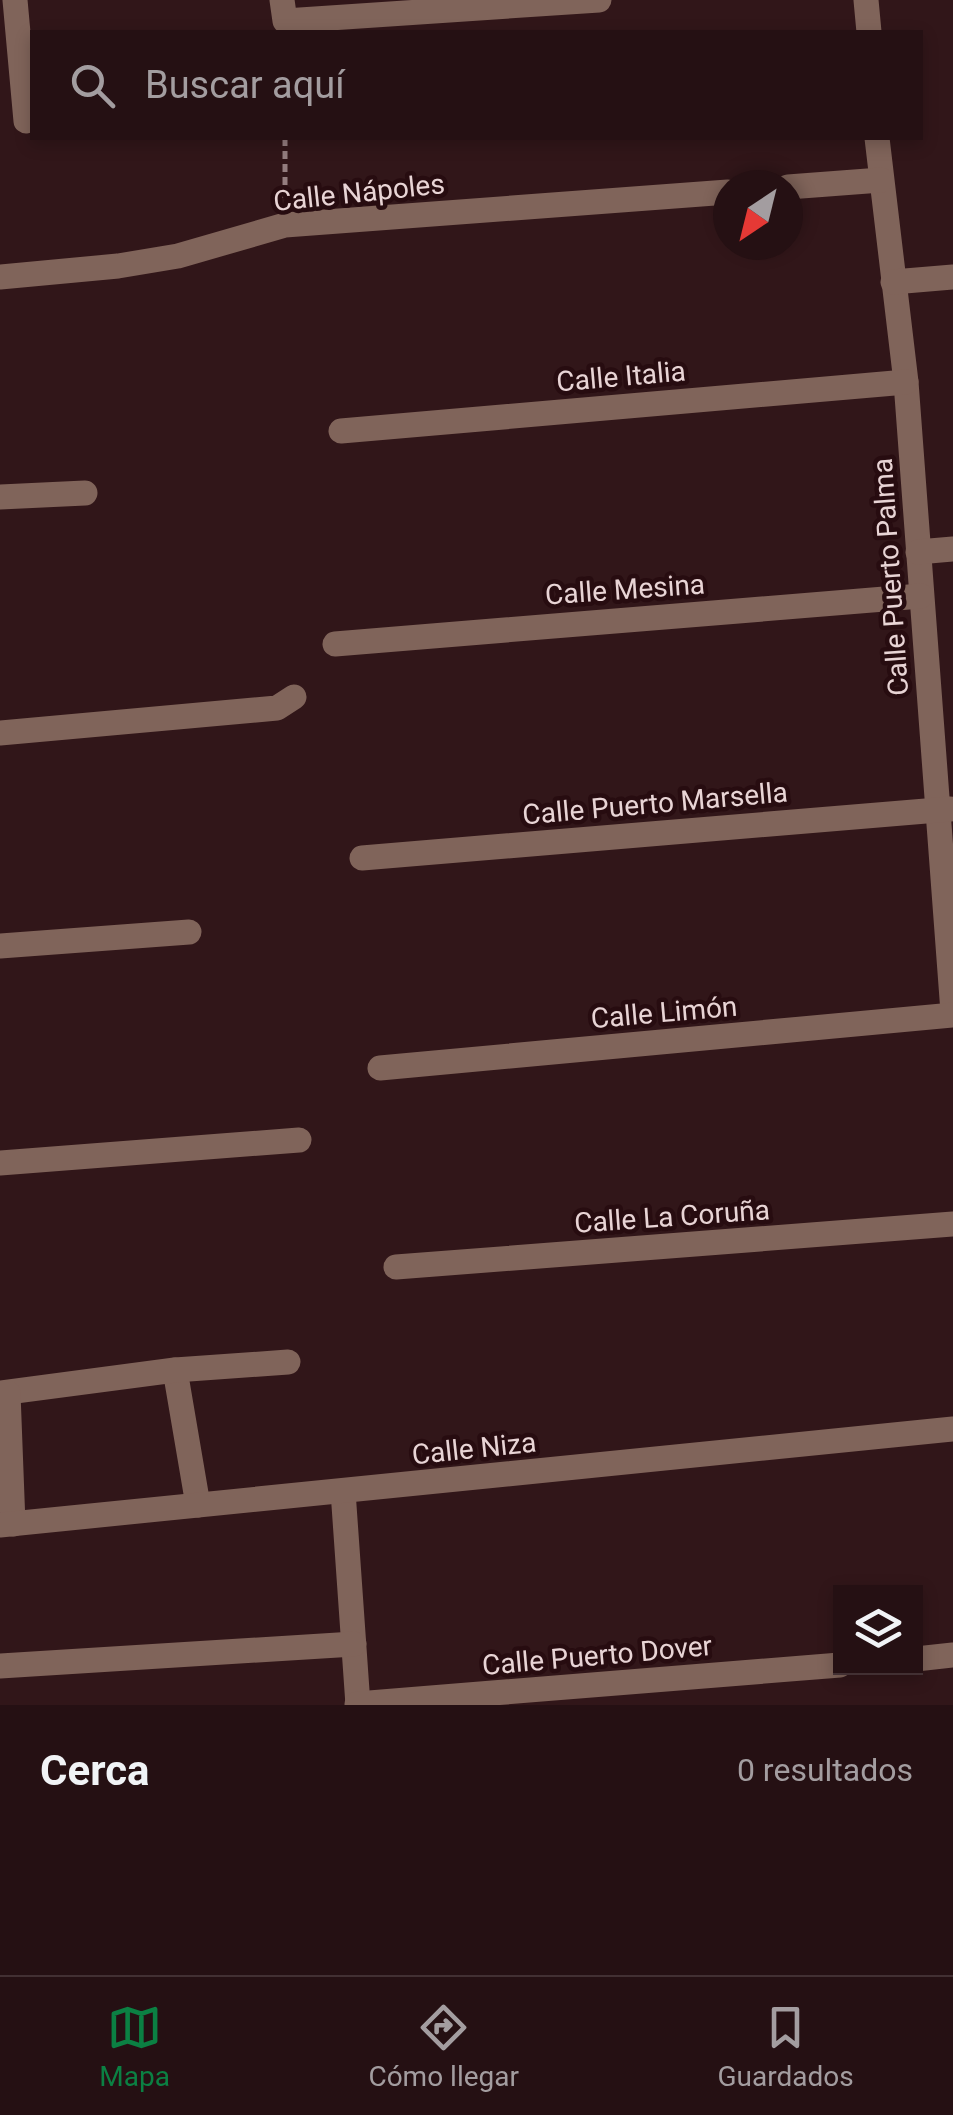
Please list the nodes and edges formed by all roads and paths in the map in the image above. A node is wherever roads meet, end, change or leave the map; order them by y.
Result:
1 (15, 0) edge
2 (599, 0) edge
3 (866, 0) edge
4 (283, 10) edge
5 (869, 30) edge
6 (26, 121) dead end
7 (285, 140) edge
8 (878, 140) edge
9 (881, 180) junction
10 (803, 186) edge
11 (713, 193) edge
12 (285, 225) junction
13 (0, 277) edge
14 (953, 277) edge
15 (893, 282) junction
16 (906, 382) junction
17 (341, 431) dead end
18 (85, 494) dead end
19 (0, 498) edge
20 (953, 549) edge
21 (918, 552) junction
22 (921, 596) junction
23 (335, 644) dead end
24 (294, 698) dead end
25 (0, 733) edge
26 (945, 809) edge
27 (362, 858) dead end
28 (190, 932) dead end
29 (0, 946) edge
30 (953, 1014) edge
31 (380, 1068) dead end
32 (299, 1140) dead end
33 (0, 1162) edge
34 (953, 1224) edge
35 (396, 1267) dead end
36 (288, 1362) dead end
37 (176, 1370) junction
38 (4, 1393) edge
39 (953, 1429) edge
40 (344, 1491) junction
41 (198, 1505) junction
42 (6, 1524) edge
43 (354, 1644) junction
44 (953, 1656) edge
45 (923, 1658) edge
46 (0, 1666) edge
47 (833, 1666) edge
48 (358, 1705) edge

1 - 6 street
2 - 4 street
3 - 5 street
7 - 12 path
8 - 9 street, Calle Puerto Palma
9 - 10 street
9 - 15 street, Calle Puerto Palma
11 - 12 street, Calle Nápoles
12 - 13 street, Calle Nápoles
14 - 15 street
15 - 16 street, Calle Puerto Palma
16 - 17 street, Calle Italia
16 - 21 street, Calle Puerto Palma
18 - 19 street
20 - 21 street
21 - 22 street, Calle Puerto Palma
22 - 23 street, Calle Mesina
22 - 26 street, Calle Puerto Palma
24 - 25 street
26 - 27 street, Calle Puerto Marsella
26 - 30 street, Calle Puerto Palma
28 - 29 street
30 - 31 street, Calle Limón
32 - 33 street
34 - 35 street, Calle La Coruña
36 - 37 street
37 - 38 street
37 - 41 street
38 - 42 street
39 - 40 street, Calle Niza
40 - 41 street, Calle Niza
40 - 43 street
41 - 42 street, Calle Niza
43 - 46 street
43 - 48 street
44 - 45 street
47 - 48 street, Calle Puerto Dover

